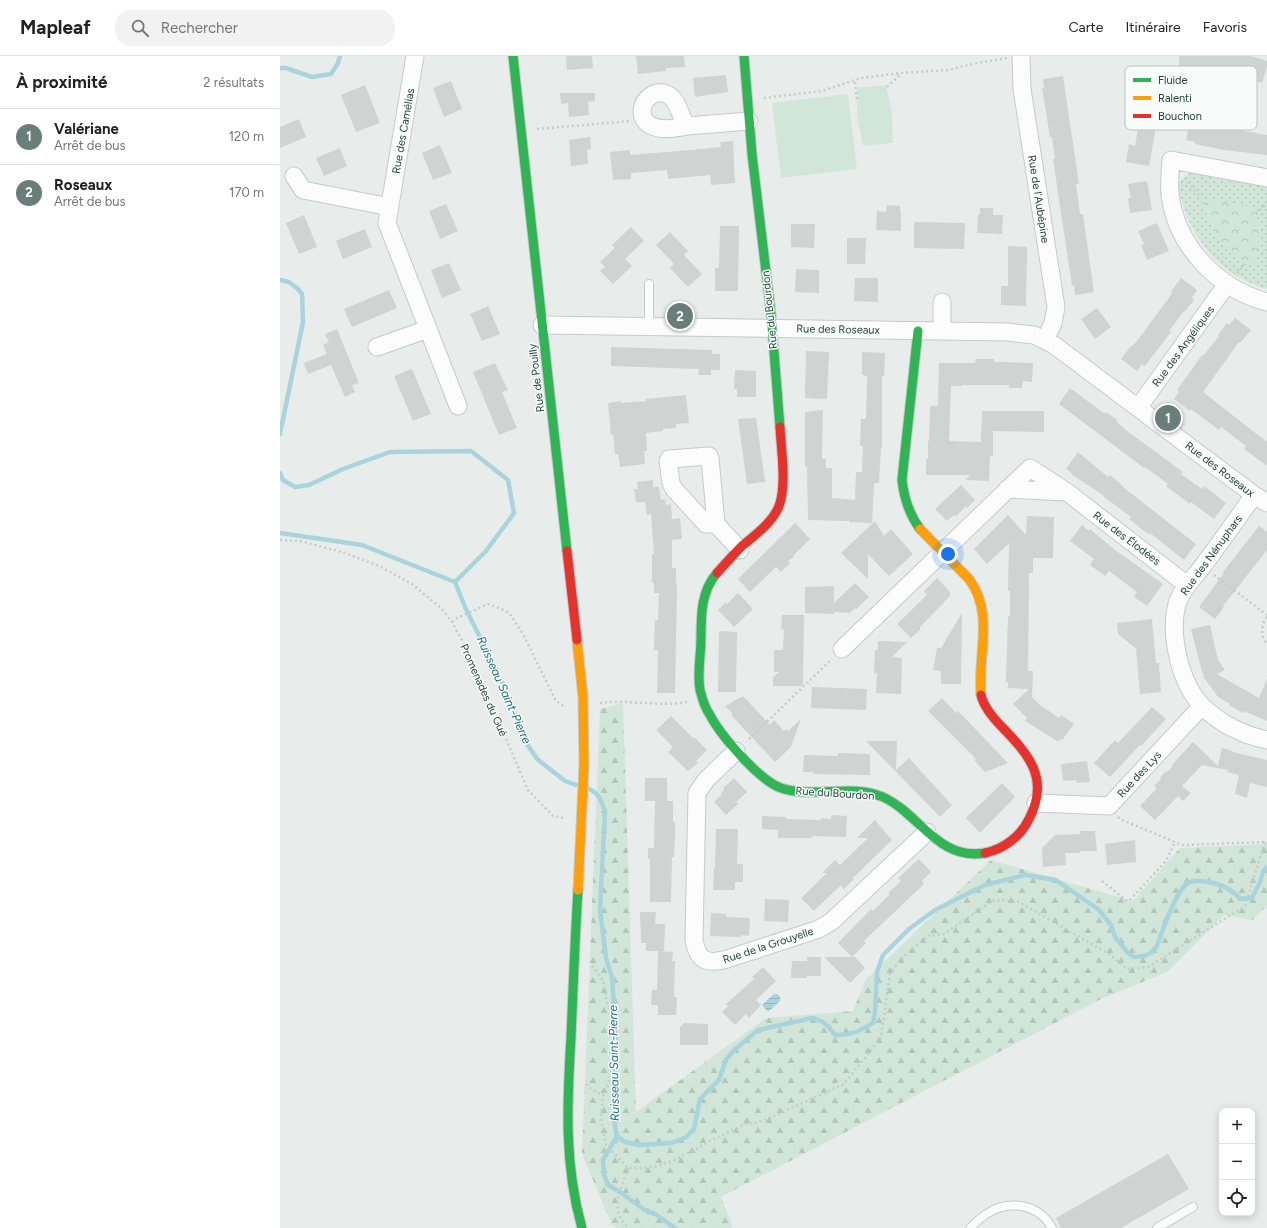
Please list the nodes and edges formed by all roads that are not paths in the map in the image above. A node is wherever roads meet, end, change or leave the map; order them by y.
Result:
1 (416, 56) edge
2 (513, 56) edge
3 (744, 56) edge
4 (1015, 57) edge
5 (749, 121) junction
6 (687, 126) junction
7 (294, 176) dead end
8 (1267, 178) edge
9 (390, 207) junction
10 (649, 284) dead end
11 (1227, 284) junction
12 (942, 302) dead end
13 (1267, 302) edge
14 (542, 325) junction
15 (650, 326) junction
16 (772, 327) junction
17 (428, 329) junction
18 (918, 331) junction
19 (942, 331) junction
20 (1045, 340) junction
21 (377, 348) dead end
22 (458, 406) dead end
23 (1138, 408) junction
24 (1007, 490) junction
25 (1067, 492) junction
26 (1261, 499) edge
27 (716, 524) dead end
28 (740, 550) junction
29 (942, 552) junction
30 (1188, 584) junction
31 (842, 649) road end
32 (1202, 706) junction
33 (1267, 740) edge
34 (736, 751) junction
35 (1036, 803) junction
36 (927, 832) junction
37 (1193, 1207) dead end
38 (582, 1228) edge
39 (970, 1228) edge
40 (1052, 1228) edge
41 (1157, 1228) edge

1 - 9 street, Rue des Camélias
2 - 14 street, Rue de Pouilly
3 - 5 street, Rue du Bourdon
4 - 20 street, Rue de l'Aubépine
5 - 6 street
5 - 16 street, Rue du Bourdon
6 - 6 street
7 - 9 street
8 - 11 street
9 - 17 street, Rue des Camélias
10 - 15 lane
11 - 13 street
11 - 23 street, Rue des Angéliques
12 - 19 street
14 - 15 street, Rue des Roseaux
14 - 38 street, Rue de Pouilly
15 - 16 street, Rue des Roseaux
16 - 18 street, Rue des Roseaux
16 - 28 street, Rue du Bourdon
17 - 21 street
17 - 22 street, Rue des Camélias
18 - 19 street, Rue des Roseaux
18 - 29 street, Rue du Bourdon
19 - 20 street, Rue des Roseaux
20 - 23 street, Rue des Roseaux
23 - 26 street, Rue des Roseaux
24 - 25 street
24 - 25 street, Rue des Élodées
24 - 29 street, Rue des Élodées
25 - 30 street, Rue des Élodées
26 - 30 street, Rue des Nénuphars
27 - 28 street
28 - 34 street, Rue du Bourdon
29 - 31 street
29 - 35 street, Rue du Bourdon
30 - 32 street, Rue des Nénuphars
32 - 33 street, Rue des Nénuphars
32 - 35 street, Rue des Lys
34 - 36 street, Rue du Bourdon
34 - 36 street, Rue de la Grouyelle
35 - 36 street, Rue du Bourdon
37 - 41 lane
39 - 40 lane

